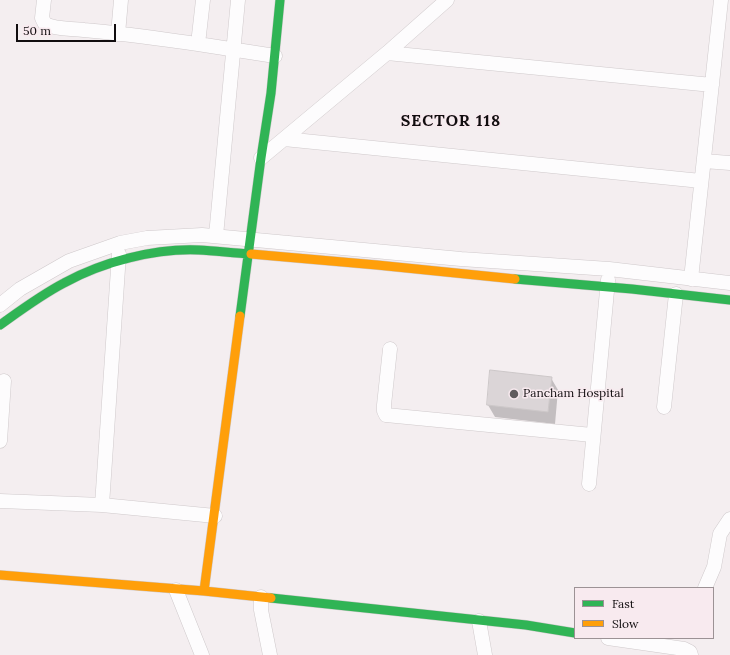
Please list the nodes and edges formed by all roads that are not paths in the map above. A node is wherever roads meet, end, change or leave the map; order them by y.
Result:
1 (44, 0) edge
2 (121, 0) edge
3 (203, 0) edge
4 (238, 0) edge
5 (280, 0) edge
6 (447, 0) edge
7 (721, 0) edge
8 (118, 34) junction
9 (198, 44) junction
10 (233, 49) junction
11 (387, 53) junction
12 (275, 56) junction
13 (712, 85) junction
14 (284, 139) junction
15 (261, 158) junction
16 (704, 161) junction
17 (730, 163) edge
18 (702, 181) junction
19 (216, 236) junction
20 (252, 240) junction
21 (120, 243) junction
22 (250, 255) junction
23 (119, 261) junction
24 (609, 269) junction
25 (691, 279) junction
26 (730, 283) edge
27 (608, 288) junction
28 (676, 294) junction
29 (730, 300) edge
30 (0, 305) edge
31 (0, 325) edge
32 (390, 349) dead end
33 (4, 381) dead end
34 (664, 406) dead end
35 (592, 435) junction
36 (0, 441) edge
37 (588, 484) dead end
38 (0, 501) edge
39 (102, 505) junction
40 (215, 516) junction
41 (730, 519) edge
42 (0, 575) edge
43 (705, 587) edge
44 (176, 590) junction
45 (204, 591) junction
46 (261, 597) junction
47 (480, 620) junction
48 (574, 633) edge
49 (623, 639) edge
50 (652, 641) edge
51 (202, 655) edge
52 (270, 655) edge
53 (485, 655) edge
54 (691, 655) edge

1 - 8 street
2 - 8 street
3 - 9 street
4 - 10 street
5 - 12 street
6 - 11 street
7 - 13 street
8 - 9 street
9 - 10 street
10 - 12 street
10 - 19 street
11 - 13 street
11 - 14 street
12 - 15 street
13 - 16 street
14 - 15 street
14 - 18 street
15 - 20 street
16 - 17 street
16 - 18 street
18 - 25 street
19 - 20 street
19 - 21 street
20 - 22 street
20 - 24 street
21 - 23 street
21 - 30 street
22 - 23 street
22 - 27 street
22 - 40 street
23 - 31 street
23 - 39 street
24 - 25 street
24 - 27 street
25 - 26 street
27 - 28 street
27 - 35 street
28 - 29 street
28 - 34 street
32 - 35 street
33 - 36 street
35 - 37 street
38 - 39 street
39 - 40 street
40 - 45 street
41 - 43 street
42 - 44 street
44 - 45 street
44 - 51 street
45 - 46 street
46 - 47 street
46 - 52 street
47 - 48 street
47 - 53 street
49 - 50 street
50 - 54 street

